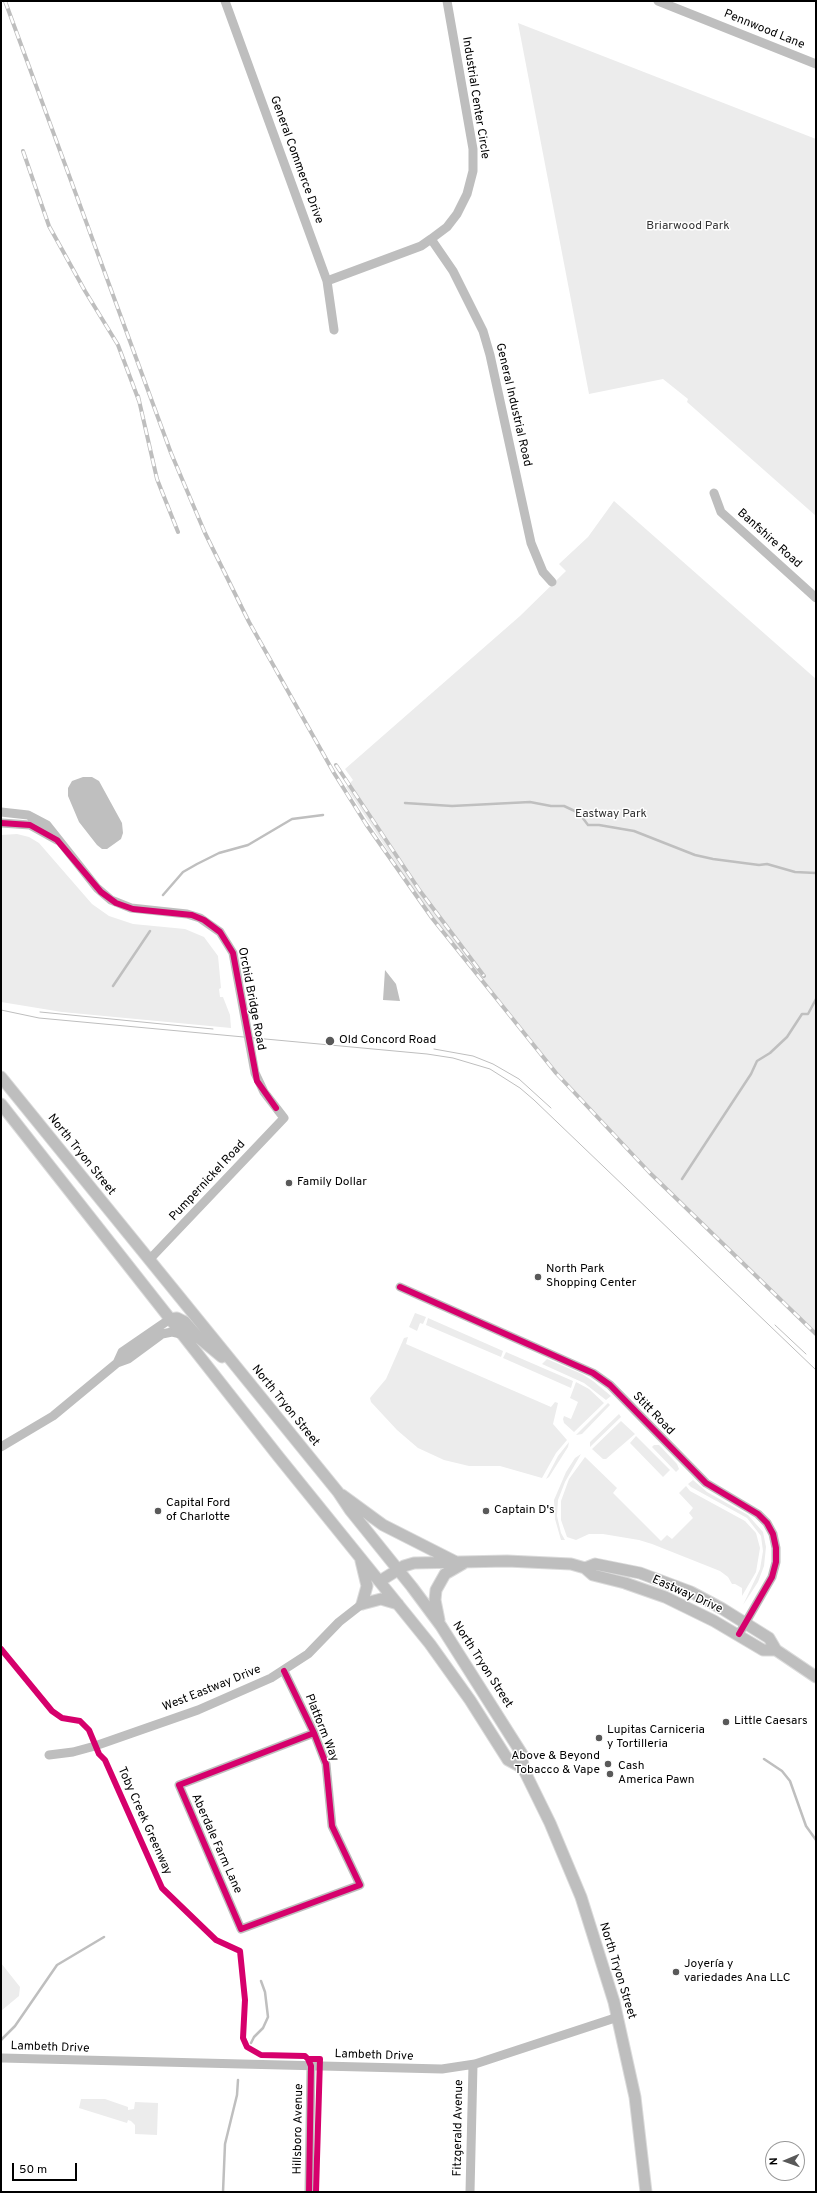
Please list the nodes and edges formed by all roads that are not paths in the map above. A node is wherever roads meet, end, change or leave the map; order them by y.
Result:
1 (226, 1) edge
2 (447, 1) edge
3 (658, 1) edge
4 (816, 64) edge
5 (432, 239) junction
6 (327, 280) junction
7 (334, 330) dead end
8 (714, 493) dead end
9 (552, 582) dead end
10 (816, 598) edge
11 (1, 812) edge
12 (1, 823) edge
13 (57, 840) junction
14 (1, 1077) edge
15 (1, 1104) edge
16 (284, 1118) joint
17 (149, 1260) junction
18 (400, 1287) dead end
19 (170, 1318) junction
20 (182, 1334) junction
21 (117, 1363) junction
22 (243, 1376) junction
23 (1, 1447) edge
24 (338, 1492) junction
25 (360, 1557) junction
26 (460, 1562) junction
27 (585, 1568) junction
28 (398, 1570) junction
29 (380, 1581) junction
30 (362, 1604) junction
31 (398, 1604) junction
32 (746, 1624) junction
33 (441, 1626) junction
34 (739, 1634) junction
35 (776, 1650) junction
36 (284, 1671) junction
37 (816, 1678) edge
38 (314, 1733) junction
39 (49, 1755) dead end
40 (523, 1768) junction
41 (360, 1885) joint
42 (618, 2017) junction
43 (2, 2058) edge
44 (473, 2065) junction
45 (311, 2066) junction
46 (309, 2192) edge
47 (470, 2192) edge
48 (646, 2192) edge

1 - 6 street, General Commerce Drive
2 - 5 street, Industrial Center Circle
3 - 4 street, Pennwood Lane
5 - 6 street, Industrial Center Circle
5 - 9 street, General Industrial Road
6 - 7 street, General Commerce Drive
8 - 10 street, Banfshire Road
11 - 13 street, Orchid Bridge Road
12 - 13 street, Orchid Bridge Road
13 - 16 street, Orchid Bridge Road
14 - 17 main road, North Tryon Street
15 - 19 main road
16 - 17 street, Pumpernickel Road
17 - 22 main road, North Tryon Street
18 - 32 street, Stitt Road
19 - 20 main road
19 - 21 street
19 - 22 main road
20 - 21 street
20 - 25 main road
21 - 23 street
22 - 24 main road, North Tryon Street
24 - 26 main road
24 - 28 main road, North Tryon Street
25 - 29 main road
25 - 30 main road
26 - 27 main road, Eastway Drive
26 - 28 main road, Eastway Drive
26 - 33 main road
27 - 32 main road, Eastway Drive
27 - 34 main road, Eastway Drive
28 - 29 main road, Eastway Drive
28 - 33 main road, North Tryon Street
29 - 31 main road
30 - 31 main road
30 - 36 street, West Eastway Drive
31 - 40 main road
32 - 34 street, Stitt Road
32 - 35 main road, Eastway Drive
33 - 40 main road, North Tryon Street
34 - 35 main road, Eastway Drive
35 - 37 main road, Eastway Drive
36 - 38 street, Platform Way
36 - 39 street, West Eastway Drive
38 - 41 street, Platform Way
38 - 41 street, Aberdale Farm Lane
40 - 42 main road, North Tryon Street
42 - 44 street, Lambeth Drive
42 - 48 main road, North Tryon Street
43 - 45 street, Lambeth Drive
44 - 45 street, Lambeth Drive
44 - 47 street, Fitzgerald Avenue
45 - 46 street, Hillsboro Avenue

